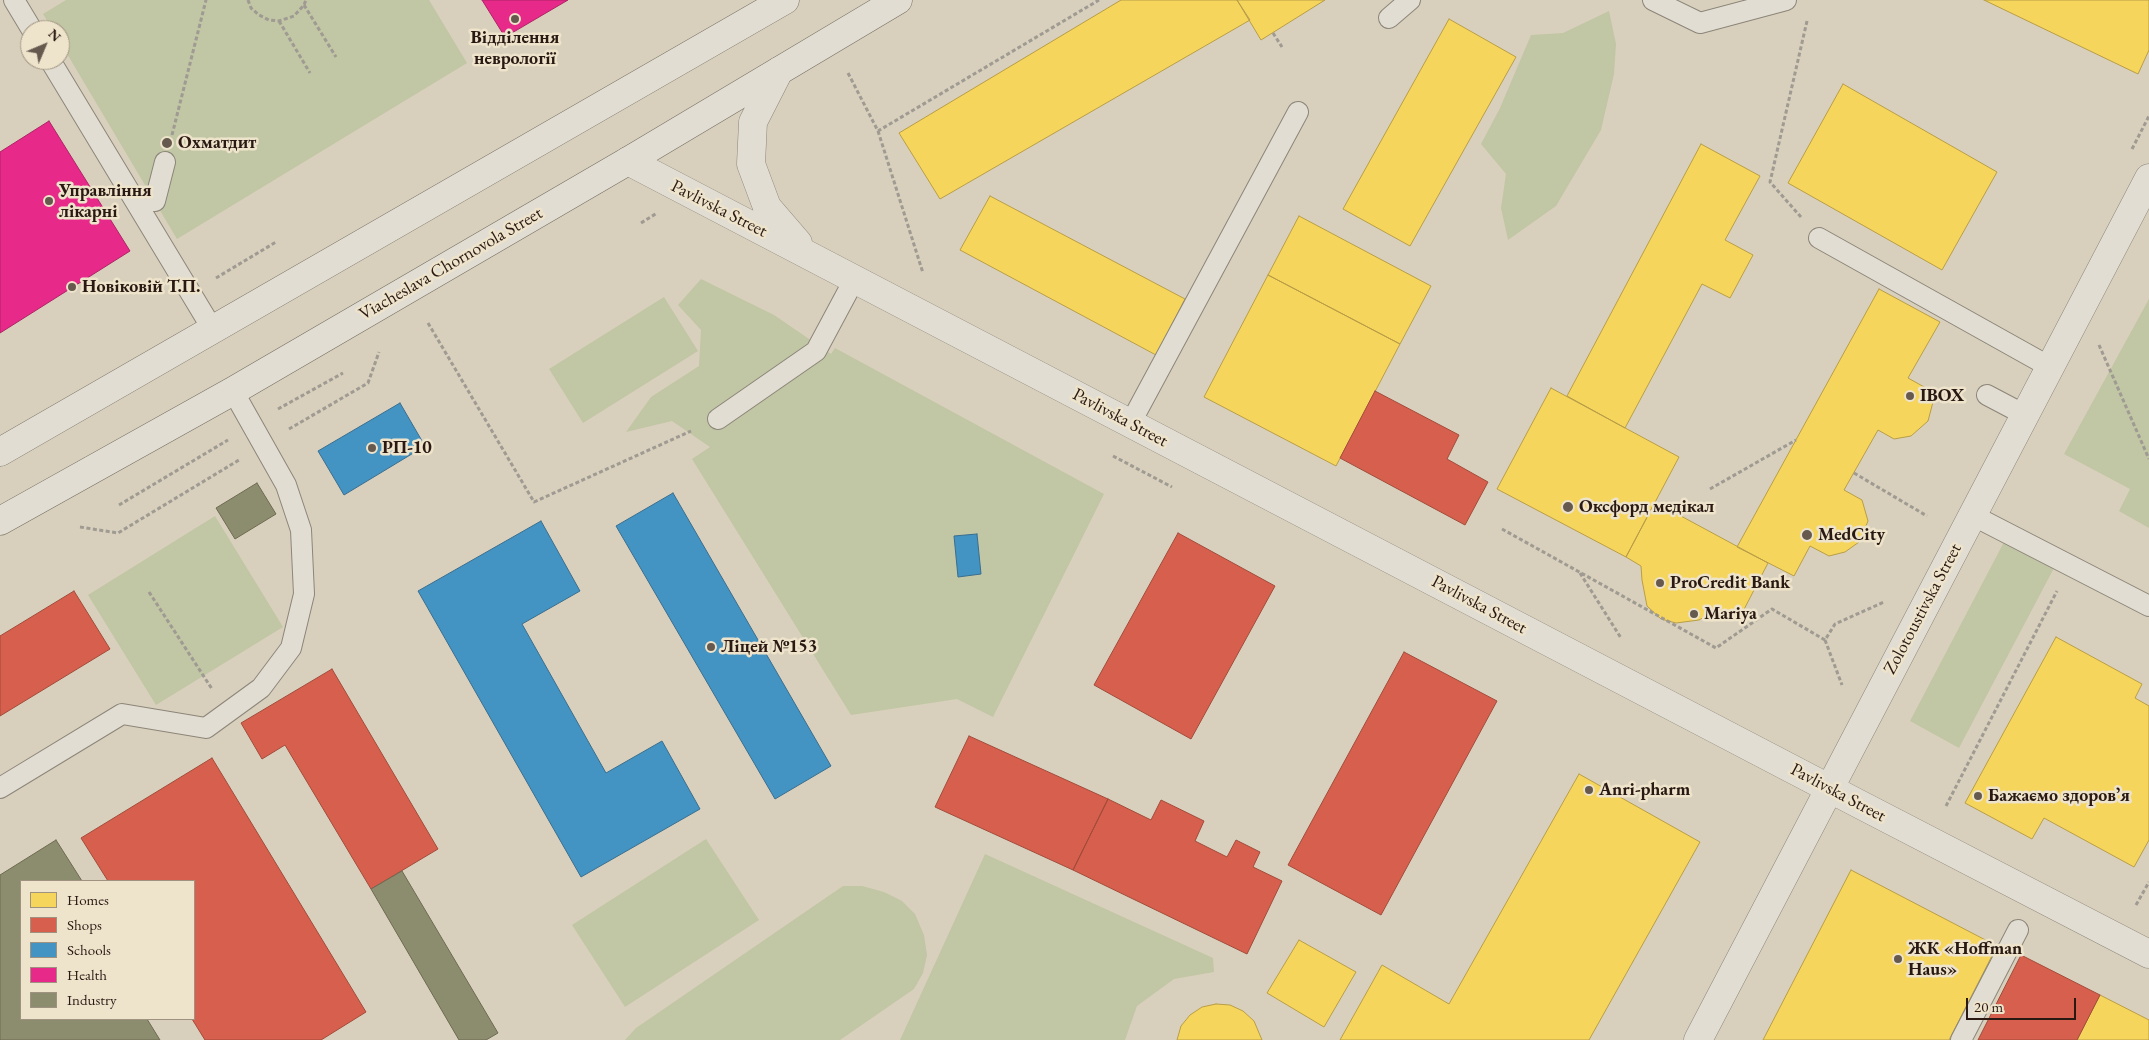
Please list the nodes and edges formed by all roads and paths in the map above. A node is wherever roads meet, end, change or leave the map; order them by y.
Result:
1 (206, 0) edge
2 (248, 0) edge
3 (306, 0) edge
4 (898, 0) edge
5 (1100, 0) edge
6 (1410, 0) edge
7 (1653, 0) edge
8 (1786, 0) edge
9 (21, 2) edge
10 (773, 3) edge
11 (304, 5) junction
12 (1389, 18) dead end
13 (1808, 19) dead end
14 (28, 20) edge
15 (279, 21) junction
16 (1273, 33) dead end
17 (1282, 46) dead end
18 (336, 57) dead end
19 (56, 70) edge
20 (778, 71) junction
21 (310, 73) dead end
22 (848, 74) dead end
23 (1298, 112) dead end
24 (878, 131) junction
25 (628, 161) junction
26 (165, 162) joint
27 (2149, 178) edge
28 (155, 201) dead end
29 (1819, 238) joint
30 (276, 242) dead end
31 (809, 256) junction
32 (923, 273) dead end
33 (212, 280) dead end
34 (854, 280) junction
35 (428, 323) dead end
36 (213, 330) junction
37 (2097, 339) dead end
38 (2050, 368) junction
39 (343, 373) dead end
40 (233, 390) junction
41 (1987, 396) dead end
42 (276, 410) dead end
43 (2025, 415) junction
44 (718, 419) joint
45 (1130, 424) junction
46 (230, 438) dead end
47 (1796, 440) dead end
48 (0, 452) edge
49 (1113, 456) dead end
50 (2149, 458) edge
51 (1854, 473) dead end
52 (1172, 487) dead end
53 (1710, 489) dead end
54 (119, 505) dead end
55 (1972, 515) junction
56 (1927, 516) dead end
57 (0, 521) edge
58 (1502, 529) dead end
59 (2070, 566) junction
60 (1579, 572) junction
61 (149, 592) dead end
62 (1884, 602) dead end
63 (2149, 606) edge
64 (1620, 638) dead end
65 (1825, 640) junction
66 (1842, 685) dead end
67 (227, 712) junction
68 (0, 788) edge
69 (1829, 789) junction
70 (1946, 806) dead end
71 (2149, 882) edge
72 (2136, 906) dead end
73 (2018, 930) dead end
74 (2149, 954) edge
75 (1698, 1040) edge
76 (1961, 1040) edge

1 - 26 path
2 - 15 path
3 - 11 path
4 - 20 street, Viacheslava Chornovola Street
5 - 24 path
6 - 12 lane
7 - 8 lane
9 - 14 lane
10 - 36 street
11 - 15 path
11 - 18 path
13 - 29 path
15 - 21 path
16 - 17 path
19 - 36 lane
20 - 25 street, Viacheslava Chornovola Street
20 - 31 street, Pavlivska Street
22 - 24 path
23 - 45 lane
24 - 32 path
25 - 31 street, Pavlivska Street
25 - 40 street, Viacheslava Chornovola Street
26 - 28 lane
27 - 38 street, Zolotoustivska Street
29 - 38 lane
30 - 33 path
31 - 34 street, Pavlivska Street
34 - 44 lane
34 - 45 street, Pavlivska Street
35 - 44 path
36 - 48 street
37 - 50 path
38 - 43 street, Zolotoustivska Street
39 - 42 path
40 - 57 street, Viacheslava Chornovola Street
40 - 67 lane
41 - 43 lane
43 - 55 street, Zolotoustivska Street
45 - 69 street, Pavlivska Street
46 - 54 path
47 - 53 path
49 - 52 path
51 - 56 path
55 - 59 lane
55 - 69 street, Zolotoustivska Street
58 - 60 path
59 - 63 lane
59 - 70 path
60 - 64 path
60 - 65 path
61 - 67 path
62 - 65 path
65 - 66 path
67 - 68 lane
69 - 74 street, Pavlivska Street
69 - 75 street, Zolotoustivska Street
71 - 72 path
73 - 76 lane

